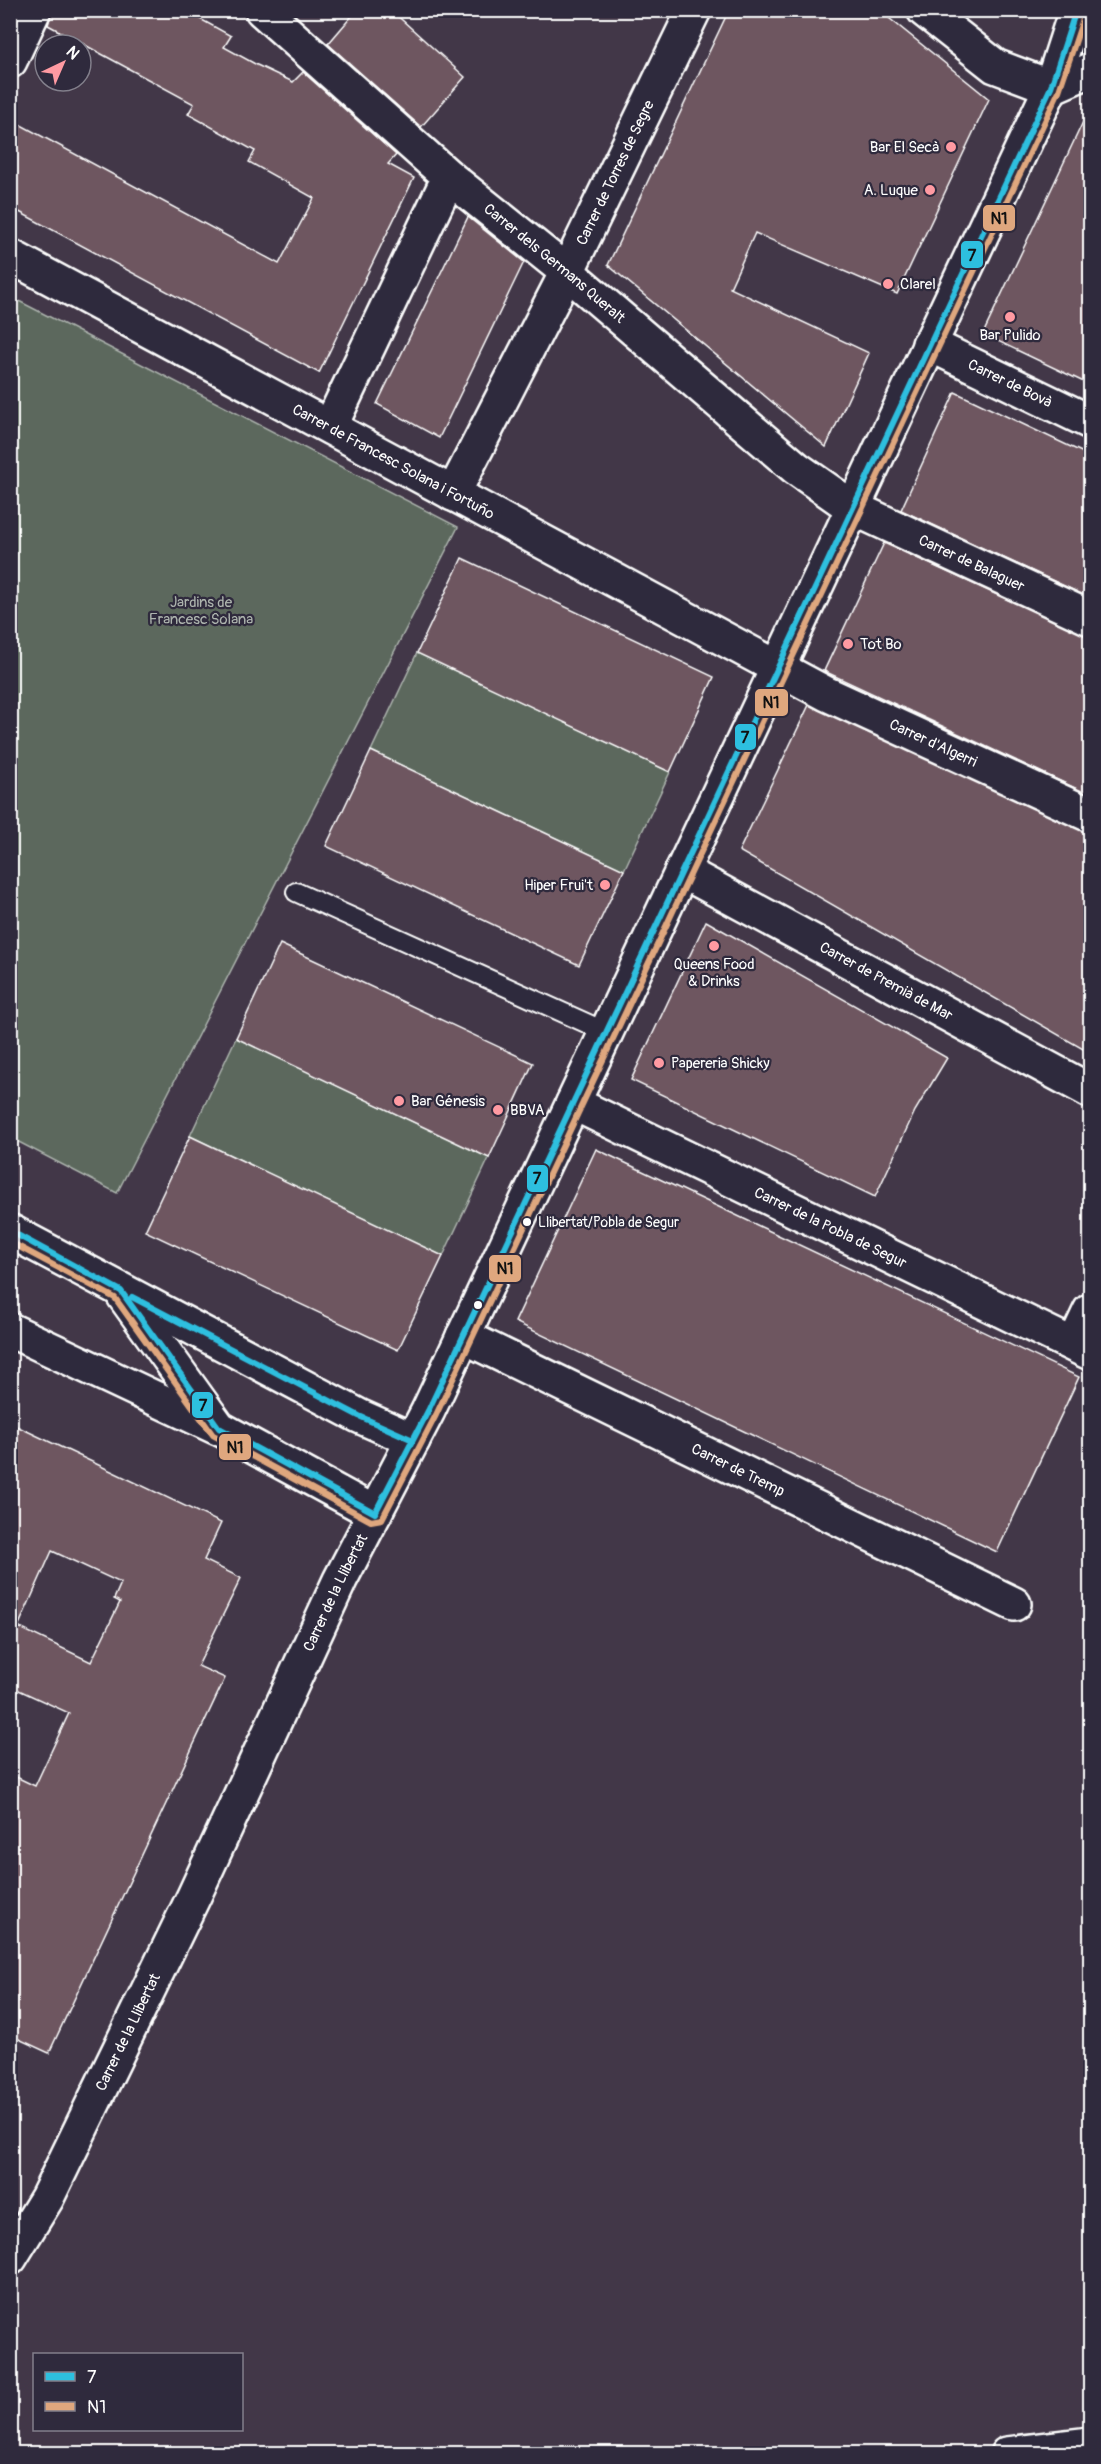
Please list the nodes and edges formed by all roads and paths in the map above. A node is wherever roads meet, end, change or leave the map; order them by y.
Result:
1 (34, 10) edge
2 (262, 10) edge
3 (694, 10) edge
4 (924, 10) edge
5 (1076, 10) edge
6 (10, 61) edge
7 (1090, 70) edge
8 (1051, 87) junction
9 (449, 177) junction
10 (10, 256) edge
11 (567, 272) junction
12 (929, 344) junction
13 (1090, 422) edge
14 (330, 427) junction
15 (453, 494) junction
16 (853, 508) junction
17 (1090, 618) edge
18 (778, 667) junction
19 (1090, 815) edge
20 (682, 871) junction
21 (296, 892) dead end
22 (606, 1032) junction
23 (1090, 1091) edge
24 (573, 1103) junction
25 (10, 1231) edge
26 (121, 1291) junction
27 (1090, 1311) edge
28 (10, 1330) edge
29 (463, 1336) junction
30 (1082, 1349) edge
31 (219, 1428) junction
32 (413, 1440) junction
33 (375, 1514) junction
34 (1014, 1604) dead end
35 (10, 2258) edge
36 (1090, 2444) edge
37 (1007, 2454) edge

1 - 6 street
2 - 9 street, Carrer dels Germans Queralt
3 - 11 street, Carrer de Torres de Segre
4 - 8 street
5 - 8 street, Carrer de la Llibertat
7 - 8 street
8 - 12 street, Carrer de la Llibertat
9 - 11 street, Carrer dels Germans Queralt
9 - 14 street
10 - 14 street, Carrer de Francesc Solana i Fortuño
11 - 15 street, Carrer de Torres de Segre
11 - 16 street, Carrer dels Germans Queralt
12 - 13 street, Carrer de Bovà
12 - 16 street, Carrer de la Llibertat
14 - 15 street, Carrer de Francesc Solana i Fortuño
15 - 18 street, Carrer de Francesc Solana i Fortuño
16 - 17 street, Carrer de Balaguer
16 - 18 street, Carrer de la Llibertat
18 - 19 street, Carrer d'Algerri
18 - 20 street, Carrer de la Llibertat
20 - 22 street, Carrer de la Llibertat
20 - 23 street, Carrer de Premià de Mar
21 - 22 lane
22 - 24 street, Carrer de la Llibertat
24 - 29 street, Carrer de la Llibertat
24 - 30 street, Carrer de la Pobla de Segur
25 - 26 street
26 - 31 street
26 - 32 street
27 - 30 street
28 - 31 street
29 - 32 street, Carrer de la Llibertat
29 - 34 street, Carrer de Tremp
31 - 33 street
32 - 33 street, Carrer de la Llibertat
33 - 35 street, Carrer de la Llibertat
36 - 37 street

